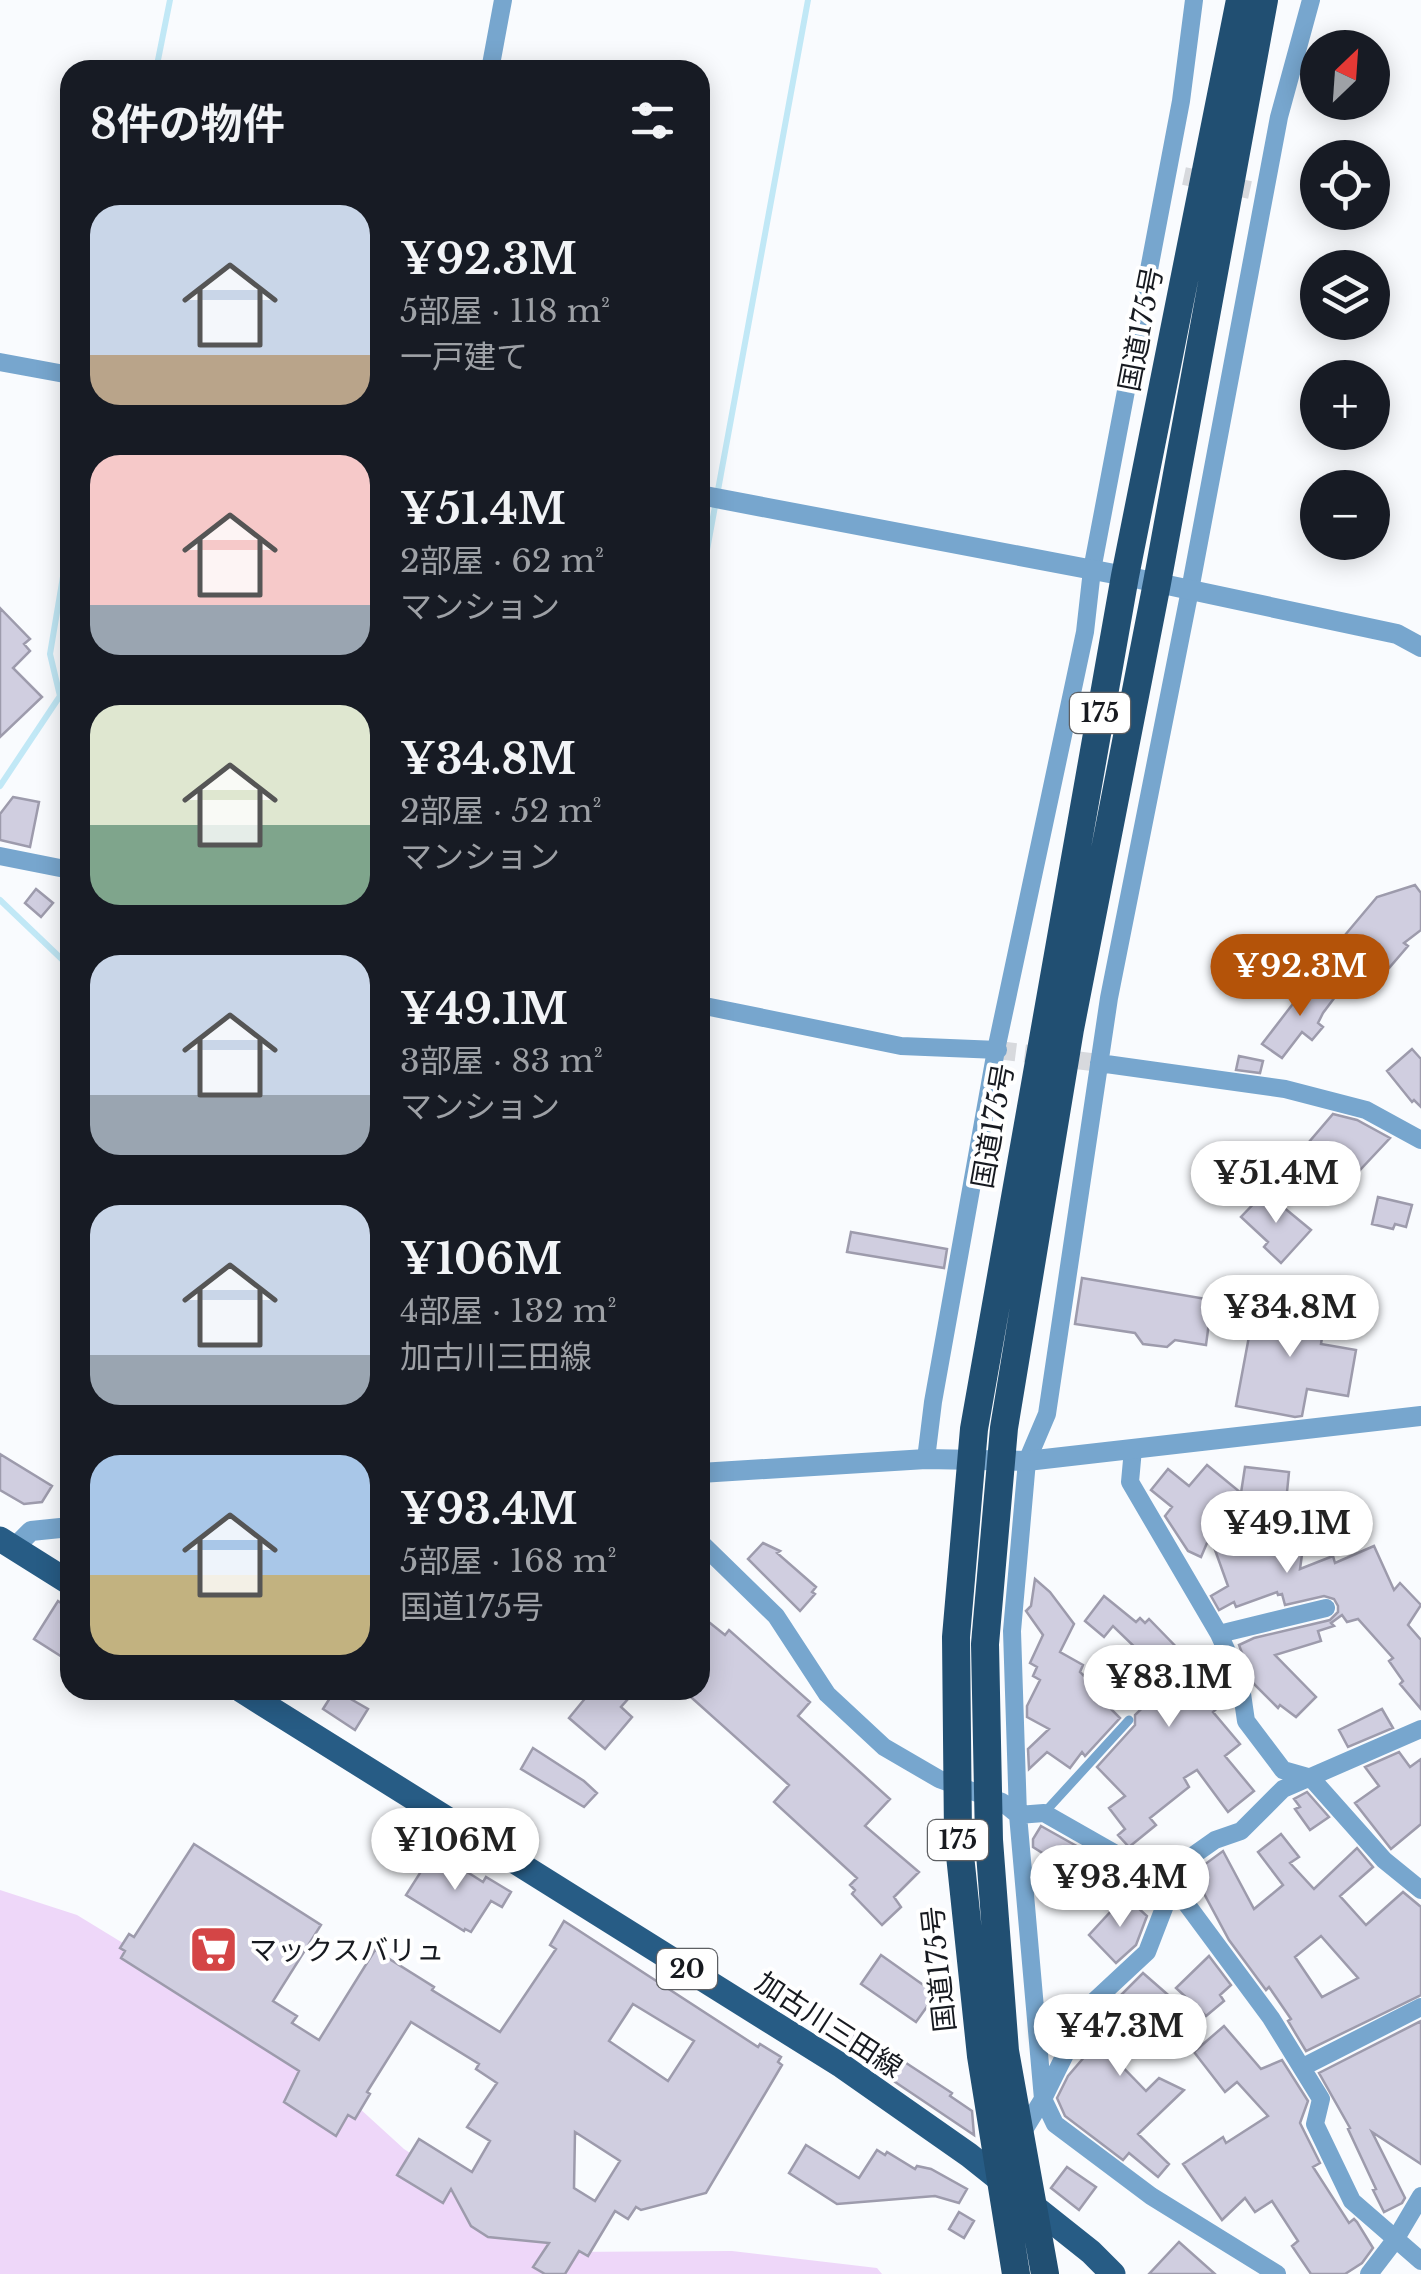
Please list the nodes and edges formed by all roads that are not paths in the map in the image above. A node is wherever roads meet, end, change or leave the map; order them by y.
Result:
1 (503, 0) edge
2 (1194, 0) edge
3 (1240, 0) edge
4 (1264, 0) edge
5 (1311, 0) edge
6 (492, 60) edge
7 (0, 362) edge
8 (60, 374) edge
9 (710, 496) edge
10 (1092, 570) junction
11 (1125, 576) junction
12 (1157, 583) junction
13 (1190, 590) junction
14 (1421, 647) edge
15 (0, 856) edge
16 (60, 868) edge
17 (710, 1007) edge
18 (997, 1050) junction
19 (1099, 1063) junction
20 (1421, 1140) edge
21 (1421, 1416) edge
22 (1133, 1449) junction
23 (926, 1459) junction
24 (1027, 1461) junction
25 (710, 1472) edge
26 (60, 1528) edge
27 (7, 1543) edge
28 (710, 1552) edge
29 (60, 1577) edge
30 (1326, 1608) dead end
31 (1219, 1634) junction
32 (257, 1700) edge
33 (1129, 1720) dead end
34 (1421, 1729) edge
35 (1310, 1778) junction
36 (1044, 1813) junction
37 (1018, 1815) junction
38 (1174, 1887) junction
39 (1421, 1890) edge
40 (1421, 2007) edge
41 (1303, 2067) junction
42 (1042, 2099) junction
43 (1013, 2147) dead end
44 (1421, 2196) edge
45 (1395, 2240) junction
46 (1013, 2261) edge
47 (1421, 2261) edge
48 (1045, 2274) edge
49 (1113, 2274) edge
50 (1277, 2274) edge
51 (1369, 2274) edge

1 - 6 street
2 - 10 street
3 - 11 highway, 国道175号 / 175
4 - 12 highway, 国道175号 / 175
5 - 13 street
7 - 8 street
9 - 10 street
10 - 11 street
10 - 18 street
11 - 12 street
11 - 46 highway, 国道175号 / 175
12 - 13 street
12 - 48 highway, 国道175号 / 175
13 - 14 street
13 - 19 street
15 - 16 street
17 - 18 street
18 - 23 street
19 - 20 street
19 - 24 street
21 - 22 street
22 - 24 street
22 - 31 street
23 - 24 street
23 - 25 street
24 - 37 street
26 - 27 street
27 - 29 main road
28 - 37 street
30 - 31 street
31 - 35 street
32 - 49 main road, 加古川三田線 / 20
33 - 36 lane
34 - 35 street
35 - 38 street
35 - 39 street
36 - 37 street
36 - 38 street
37 - 42 street
38 - 41 street
38 - 42 street
40 - 41 street
41 - 45 street
42 - 43 street
42 - 50 street
44 - 45 street
45 - 47 street
45 - 51 street

